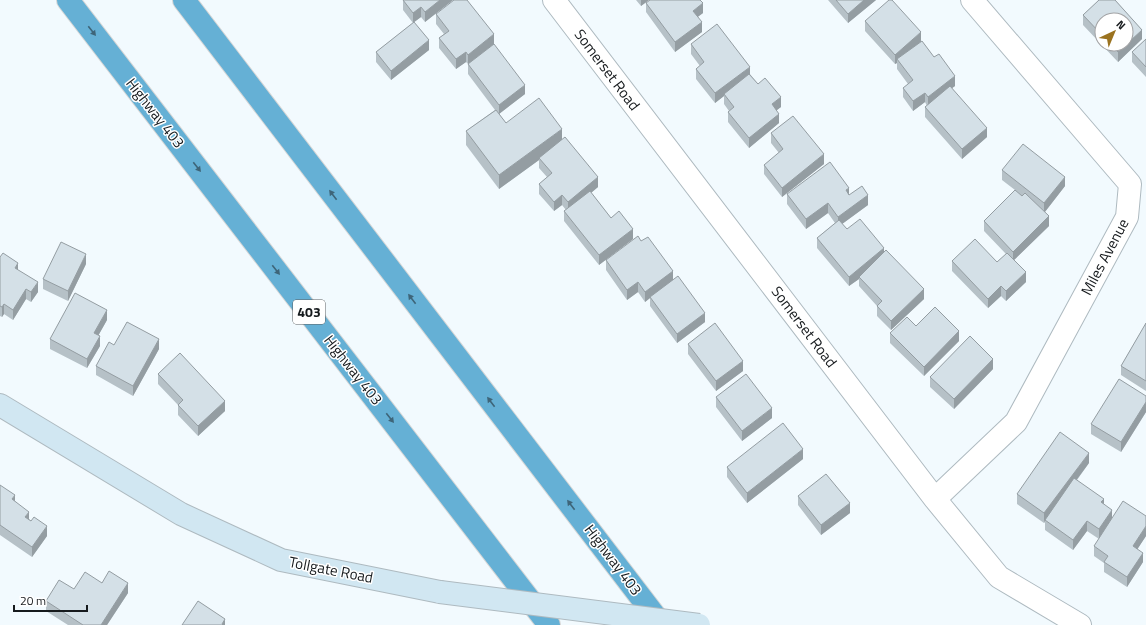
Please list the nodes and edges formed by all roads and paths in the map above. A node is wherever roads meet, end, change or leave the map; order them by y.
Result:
1 (68, 0) edge
2 (184, 0) edge
3 (554, 0) edge
4 (972, 0) edge
5 (0, 405) edge
6 (936, 499) junction
7 (549, 625) edge
8 (662, 625) edge
9 (699, 625) edge
10 (1080, 625) edge

1 -> 7 highway, Highway 403 / 403
8 -> 2 highway, Highway 403
3 - 6 street, Somerset Road
4 - 6 street, Miles Avenue
5 - 9 main road, Tollgate Road, bridge
6 - 10 street, Somerset Road

